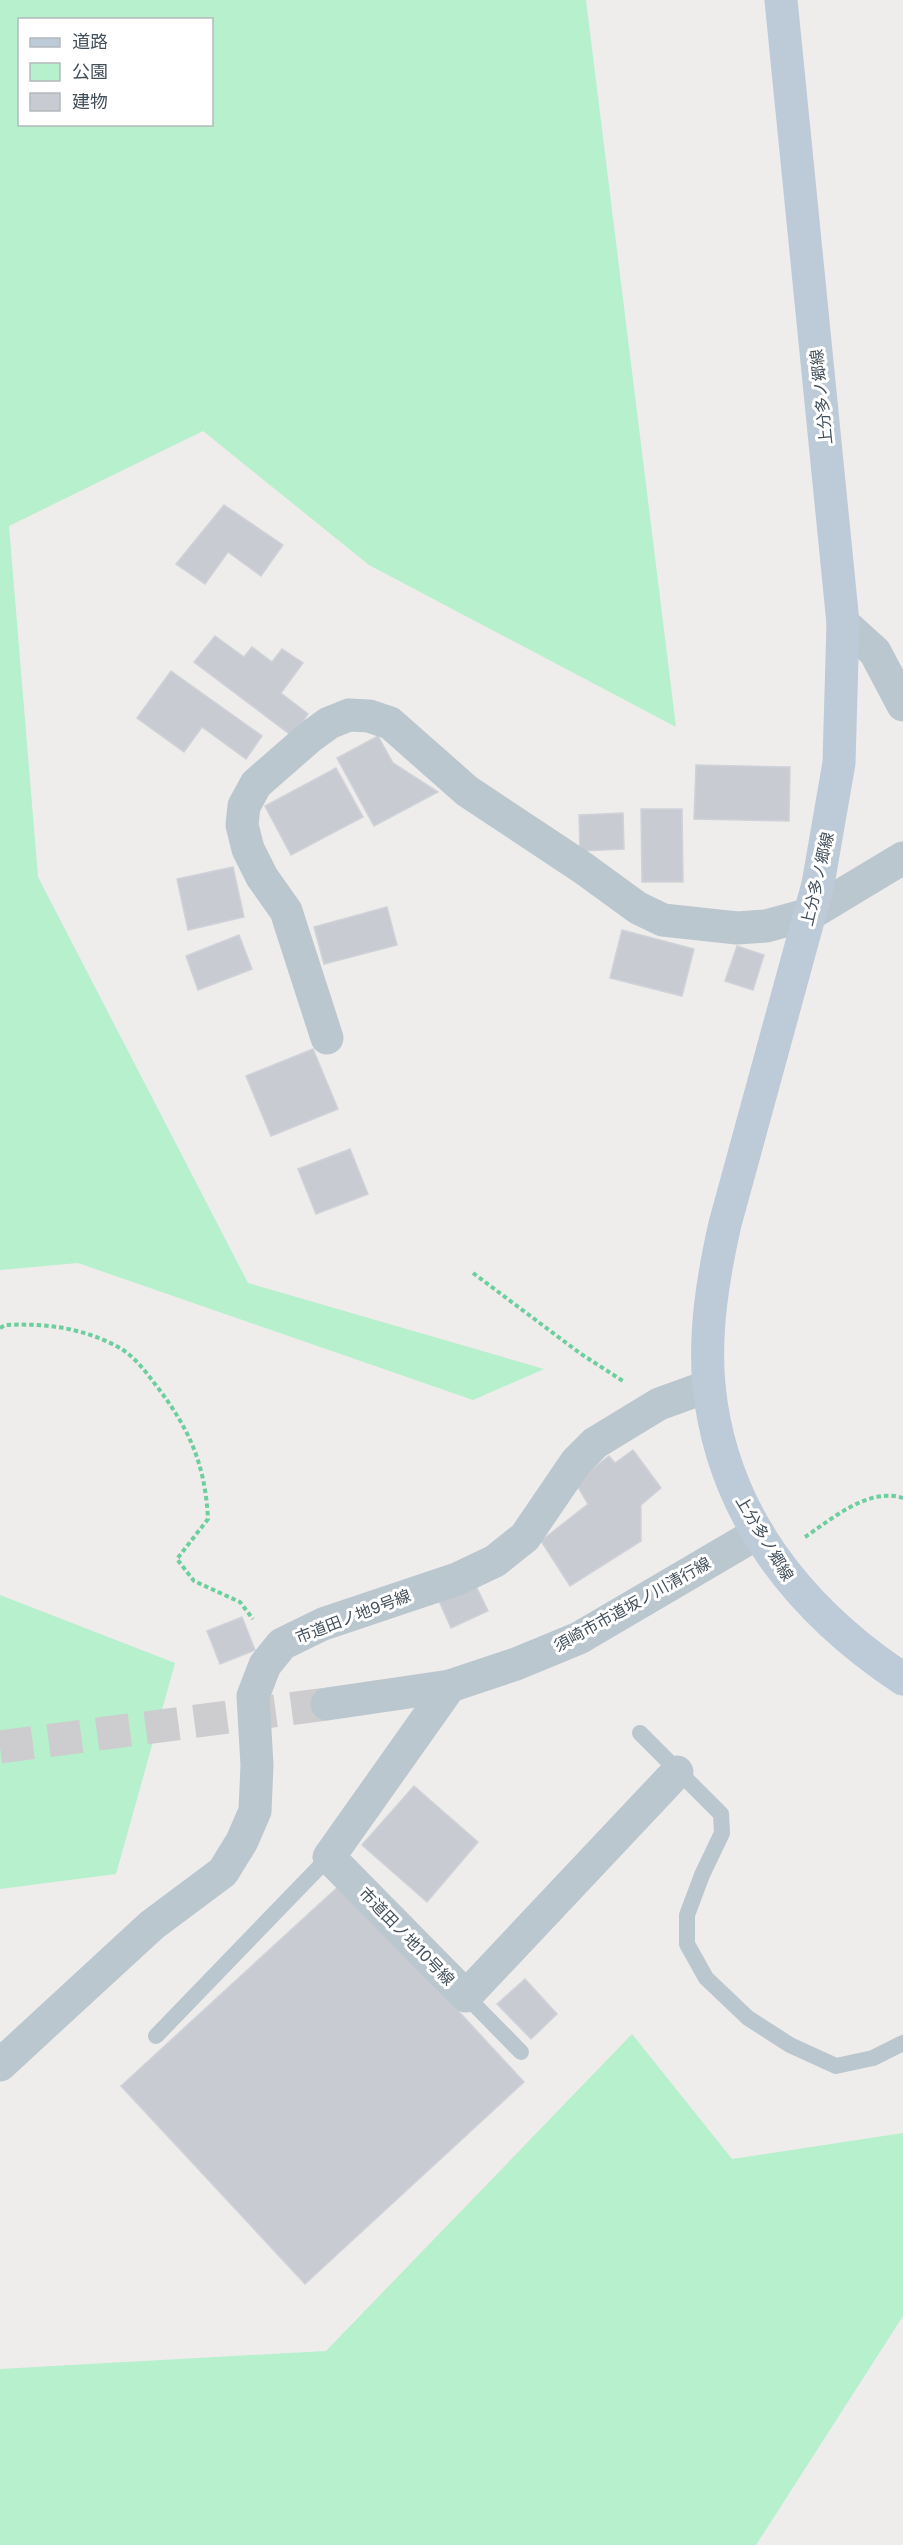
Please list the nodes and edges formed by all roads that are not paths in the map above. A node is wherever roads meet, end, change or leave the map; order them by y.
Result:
1 (781, 0) edge
2 (843, 623) junction
3 (903, 705) edge
4 (903, 858) edge
5 (810, 914) junction
6 (327, 1038) dead end
7 (709, 1386) junction
8 (758, 1533) junction
9 (903, 1679) edge
10 (450, 1686) junction
11 (327, 1704) tunnel mouth
12 (640, 1733) dead end
13 (678, 1772) junction
14 (329, 1857) junction
15 (466, 1996) junction
16 (156, 2036) dead end
17 (903, 2043) edge
18 (521, 2052) dead end
19 (0, 2065) edge

1 - 2 main road, 上分多ノ郷線
2 - 3 street
2 - 5 main road, 上分多ノ郷線
4 - 5 street
5 - 6 street
5 - 7 main road, 上分多ノ郷線
7 - 8 main road, 上分多ノ郷線
7 - 19 street, 市道田ノ地9号線
8 - 9 main road, 上分多ノ郷線
8 - 10 street, 須崎市市道坂ノ川清行線
10 - 11 street, 須崎市市道坂ノ川清行線
10 - 14 street
12 - 13 lane
13 - 15 street, 市道田ノ地10号線
13 - 17 lane
14 - 15 street, 市道田ノ地10号線
14 - 16 lane
15 - 18 lane

